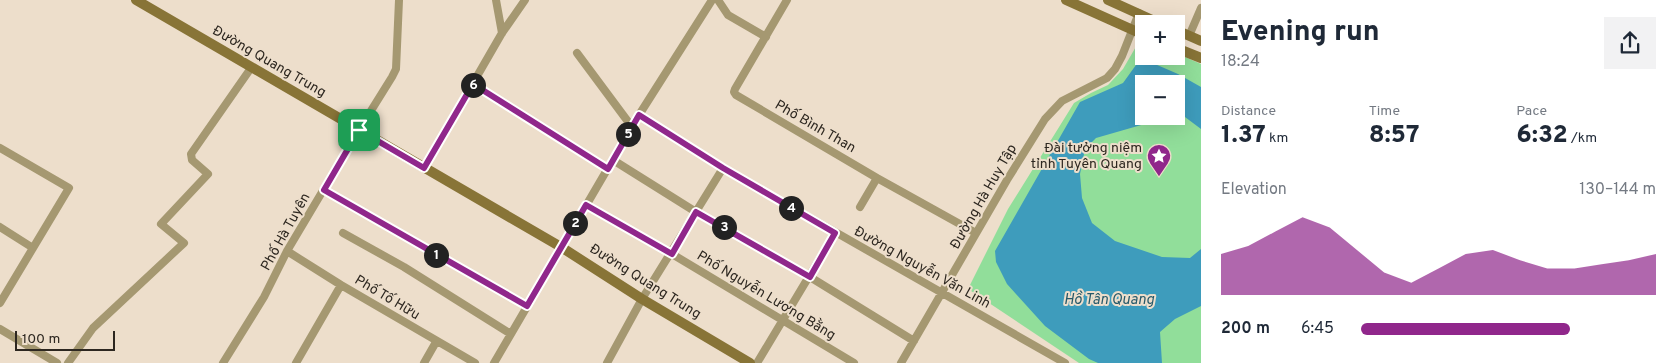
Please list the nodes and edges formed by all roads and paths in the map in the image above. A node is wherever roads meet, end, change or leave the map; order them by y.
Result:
1 (136, 0) edge
2 (399, 0) edge
3 (496, 0) edge
4 (525, 0) edge
5 (712, 0) edge
6 (718, 0) edge
7 (787, 0) edge
8 (1066, 0) edge
9 (1108, 0) edge
10 (1201, 8) edge
11 (1139, 13) junction
12 (1143, 15) edge
13 (1132, 30) junction
14 (1135, 31) edge
15 (502, 33) junction
16 (1185, 34) edge
17 (1189, 36) junction
18 (766, 37) junction
19 (1201, 41) edge
20 (1185, 52) edge
21 (577, 53) dead end
22 (1201, 58) edge
23 (251, 68) junction
24 (473, 84) junction
25 (639, 115) junction
26 (632, 127) junction
27 (359, 130) junction
28 (0, 148) edge
29 (613, 160) junction
30 (424, 168) junction
31 (723, 168) junction
32 (608, 169) junction
33 (876, 178) junction
34 (324, 190) junction
35 (586, 205) junction
36 (860, 207) dead end
37 (696, 212) junction
38 (0, 227) edge
39 (343, 233) dead end
40 (835, 233) junction
41 (976, 233) junction
42 (561, 247) junction
43 (33, 248) junction
44 (287, 251) junction
45 (672, 254) junction
46 (810, 277) junction
47 (341, 285) junction
48 (942, 293) junction
49 (642, 300) junction
50 (0, 303) edge
51 (527, 306) junction
52 (783, 321) junction
53 (0, 329) edge
54 (511, 334) junction
55 (914, 341) junction
56 (436, 342) junction
57 (57, 363) edge
58 (68, 363) edge
59 (223, 363) edge
60 (296, 363) edge
61 (424, 363) edge
62 (475, 363) edge
63 (494, 363) edge
64 (607, 363) edge
65 (750, 363) edge
66 (757, 363) edge
67 (854, 363) edge
68 (901, 363) edge
69 (1065, 363) edge

1 - 23 main road, Đường Quang Trung
2 - 27 street, Phố Hà Tuyên
3 - 15 street
4 - 15 street
5 - 25 street
6 - 18 street
7 - 18 street, Phố Bình Than
8 - 13 main road
9 - 11 main road
10 - 17 street
11 - 12 main road
11 - 13 street, Đường Hà Huy Tập
13 - 14 main road
13 - 41 street, Đường Hà Huy Tập
15 - 24 street
16 - 17 main road
17 - 19 main road
18 - 33 street, Phố Bình Than
20 - 22 main road
21 - 26 street
23 - 27 main road, Đường Quang Trung
23 - 58 street
24 - 30 street
24 - 32 street
25 - 26 street
25 - 31 street, Đường Nguyễn Văn Linh
26 - 29 street
27 - 30 main road, Đường Quang Trung
27 - 34 street, Phố Hà Tuyên
28 - 43 street
29 - 32 street
29 - 37 street
30 - 42 main road, Đường Quang Trung
31 - 37 street
31 - 40 street, Đường Nguyễn Văn Linh
32 - 35 street
33 - 36 street
33 - 41 street, Phố Bình Than
34 - 44 street, Phố Hà Tuyên
34 - 51 street
35 - 42 street
35 - 45 street, Phố Nguyễn Lương Bằng
37 - 45 street
37 - 46 street
38 - 43 street
39 - 54 street
40 - 46 street
40 - 48 street, Đường Nguyễn Văn Linh
41 - 48 street, Đường Hà Huy Tập
42 - 49 main road, Đường Quang Trung
42 - 51 street
43 - 50 street
44 - 47 street, Phố Tố Hữu
44 - 59 street, Phố Hà Tuyên
45 - 49 street
45 - 52 street, Phố Nguyễn Lương Bằng
46 - 52 street
46 - 55 street
47 - 56 street, Phố Tố Hữu
47 - 60 street
48 - 55 street, Đường Hà Huy Tập
48 - 69 street, Đường Nguyễn Văn Linh
49 - 64 street
49 - 65 main road, Đường Quang Trung
51 - 54 street
52 - 66 street
52 - 67 street, Phố Nguyễn Lương Bằng
53 - 57 street
54 - 63 street
55 - 68 street, Đường Hà Huy Tập
56 - 61 street
56 - 62 street, Phố Tố Hữu

